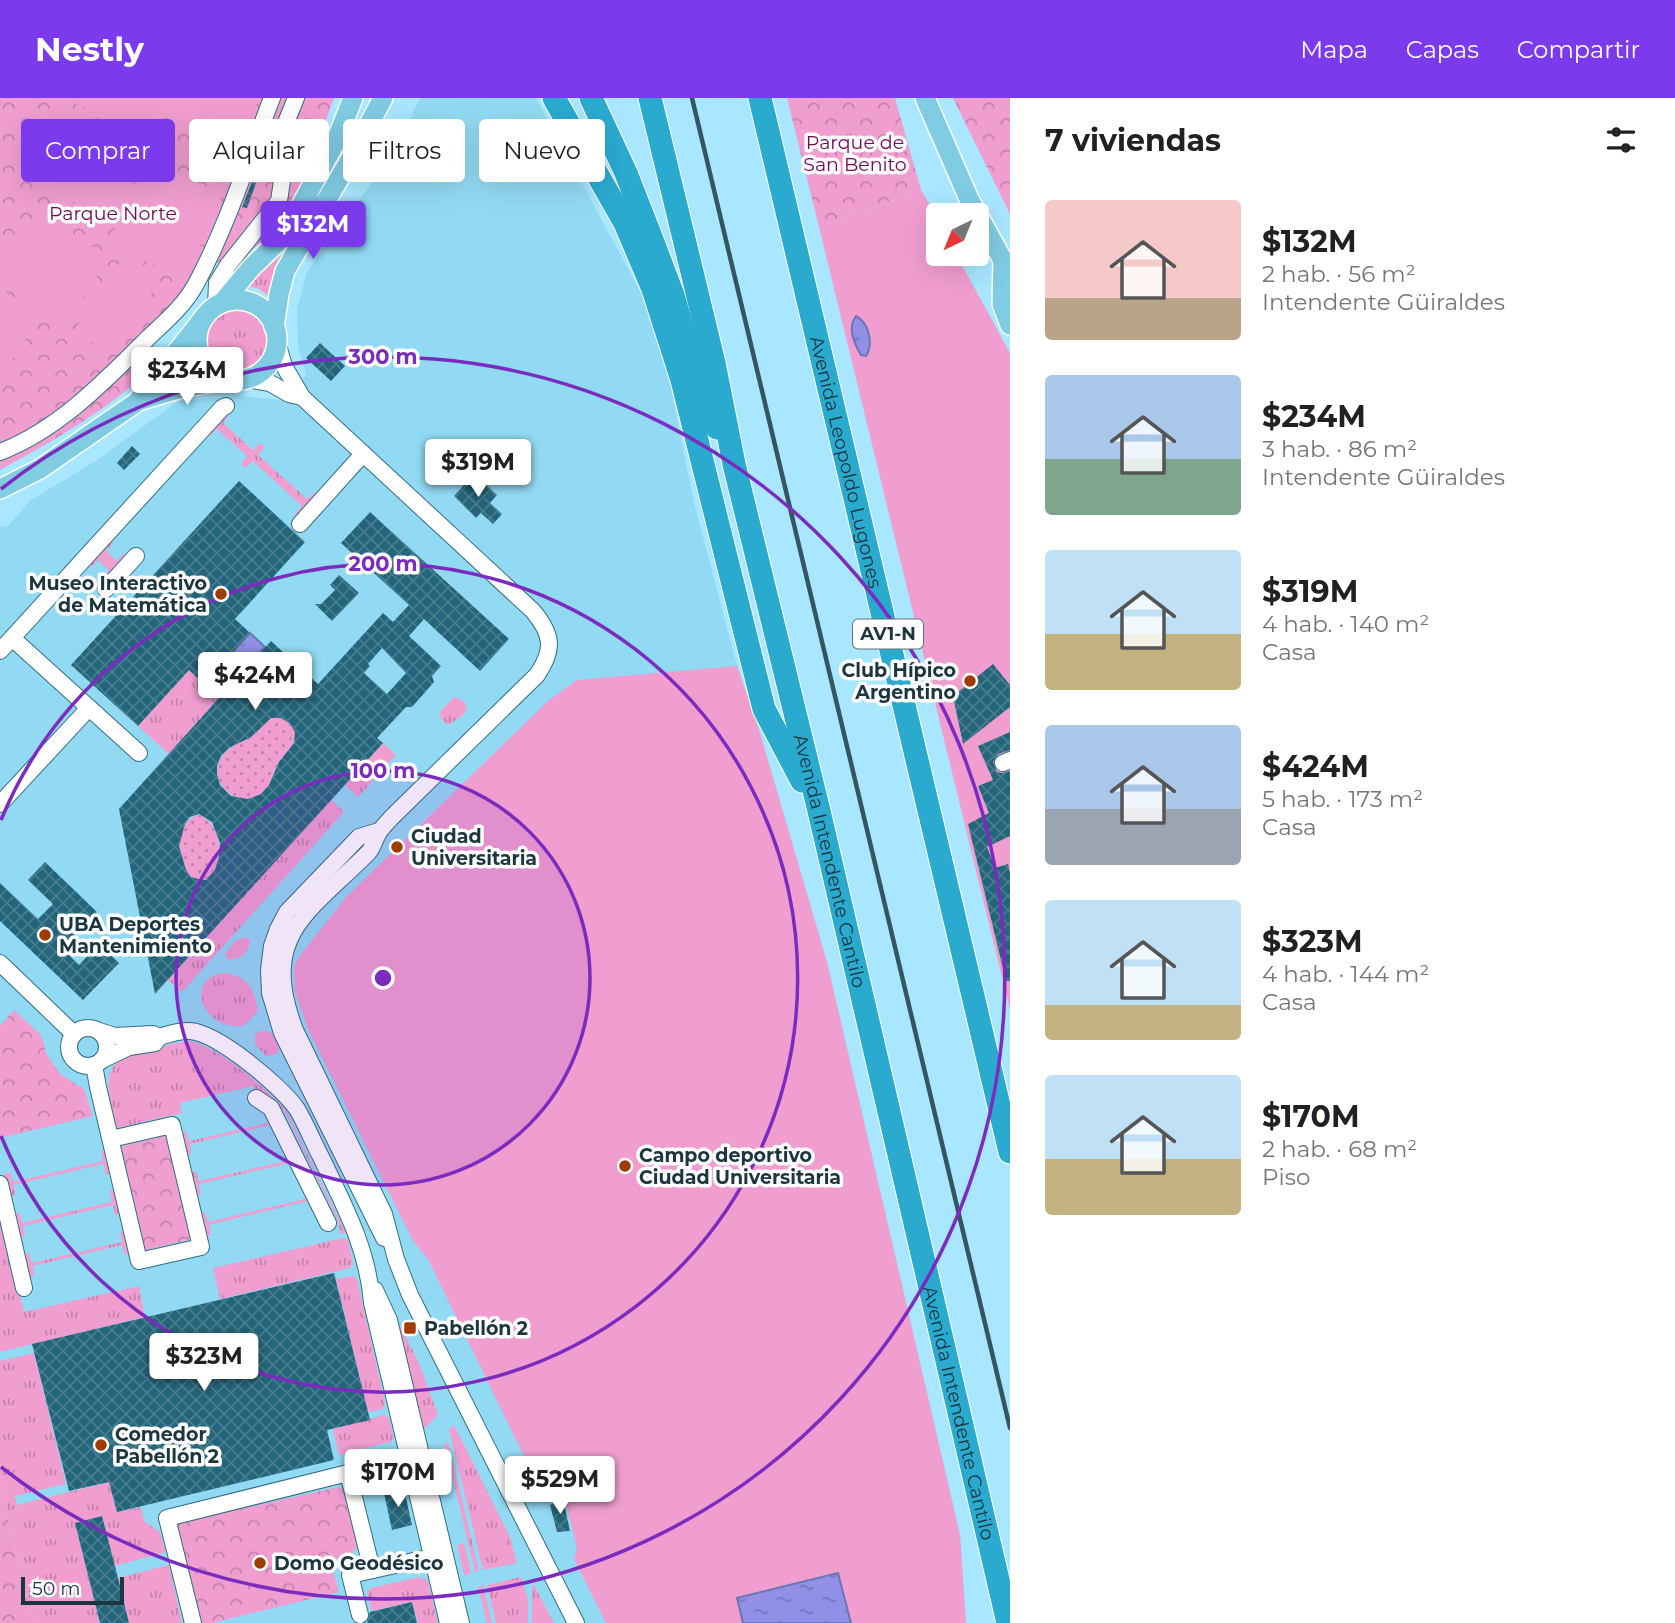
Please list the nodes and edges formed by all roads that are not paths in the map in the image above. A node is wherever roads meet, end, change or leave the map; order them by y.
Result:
1 (272, 98) edge
2 (296, 98) edge
3 (353, 98) edge
4 (383, 98) edge
5 (554, 98) edge
6 (591, 98) edge
7 (650, 98) edge
8 (760, 98) edge
9 (925, 98) edge
10 (287, 119) edge
11 (329, 155) edge
12 (282, 182) edge
13 (315, 182) edge
14 (333, 189) junction
15 (285, 232) junction
16 (1007, 268) edge
17 (213, 310) junction
18 (1010, 325) edge
19 (276, 334) junction
20 (237, 379) junction
21 (302, 397) junction
22 (137, 402) junction
23 (226, 406) dead end
24 (0, 452) edge
25 (363, 454) junction
26 (734, 464) junction
27 (0, 489) edge
28 (300, 524) dead end
29 (136, 556) dead end
30 (106, 589) dead end
31 (12, 638) junction
32 (0, 651) edge
33 (89, 708) junction
34 (139, 753) dead end
35 (0, 804) edge
36 (818, 811) junction
37 (0, 963) edge
38 (99, 1031) junction
39 (74, 1034) junction
40 (159, 1037) junction
41 (98, 1062) junction
42 (256, 1098) dead end
43 (110, 1139) junction
44 (1010, 1152) edge
45 (0, 1184) edge
46 (328, 1223) dead end
47 (24, 1288) dead end
48 (416, 1459) junction
49 (348, 1473) junction
50 (439, 1556) junction
51 (372, 1570) junction
52 (360, 1615) dead end
53 (193, 1623) edge
54 (448, 1623) edge
55 (461, 1623) edge
56 (576, 1623) edge
57 (1008, 1623) edge

1 - 24 lane
2 - 10 lane
3 - 11 main road
4 - 14 main road
5 - 36 highway
6 - 26 highway
7 - 26 highway, Avenida Intendente Cantilo
8 - 44 highway, Avenida Leopoldo Lugones / AV1-N
9 - 16 main road
12 - 17 lane
13 - 15 main road
14 - 15 main road
14 - 19 main road
15 - 17 main road
16 - 18 main road
17 - 19 main road
17 - 20 main road
17 - 22 main road
19 - 20 main road
19 - 21 lane
20 - 21 lane
20 - 22 main road
21 - 25 lane
22 - 27 main road
23 - 31 lane
25 - 28 lane
25 - 56 lane
26 - 36 highway, Avenida Intendente Cantilo
29 - 30 lane
31 - 32 lane
31 - 33 lane
33 - 34 lane
33 - 35 lane
36 - 57 highway, Avenida Intendente Cantilo
37 - 39 lane
38 - 39 lane
38 - 40 lane
38 - 41 lane
39 - 41 lane
40 - 41 lane
40 - 48 lane
41 - 43 lane
42 - 46 lane
43 - 43 lane
45 - 47 lane
48 - 49 lane
48 - 50 lane
49 - 51 lane
49 - 53 lane
50 - 51 lane
50 - 54 lane
50 - 55 lane
51 - 52 lane

